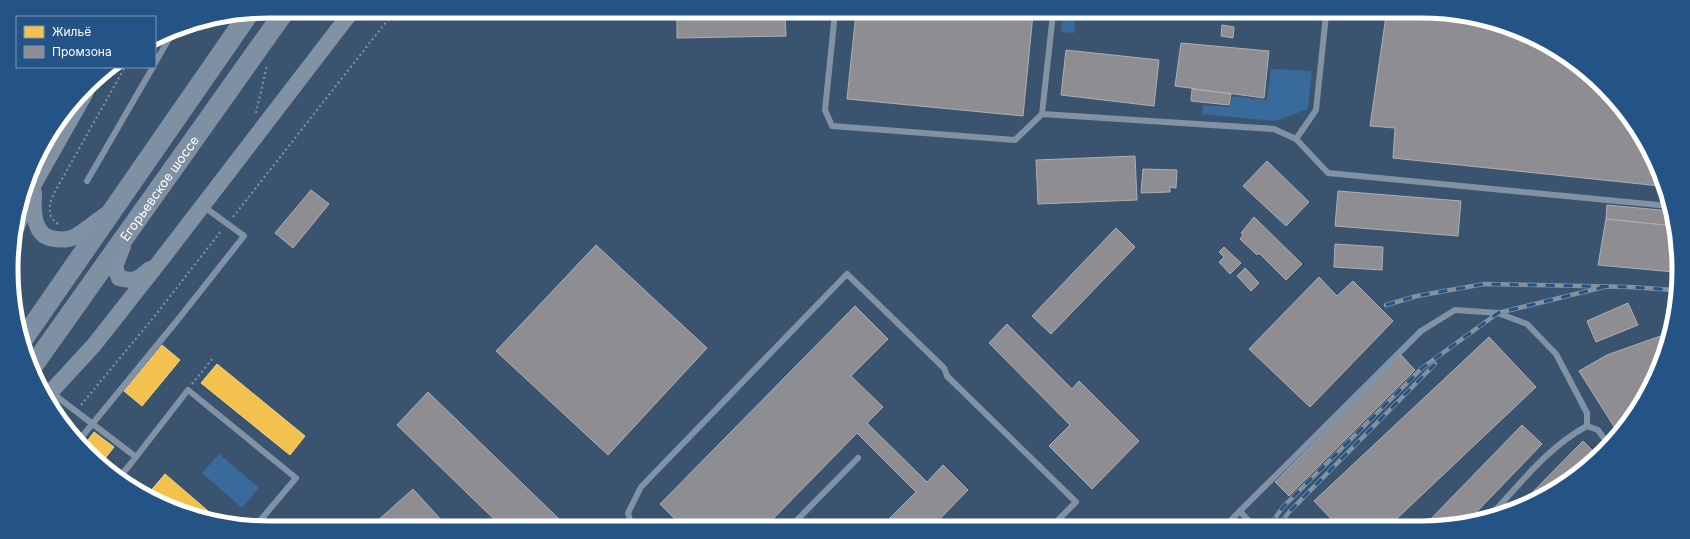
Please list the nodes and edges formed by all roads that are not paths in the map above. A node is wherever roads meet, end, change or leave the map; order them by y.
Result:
1 (281, 18) edge
2 (347, 18) edge
3 (834, 18) edge
4 (1053, 18) edge
5 (1326, 18) edge
6 (245, 20) edge
7 (169, 39) edge
8 (156, 61) edge
9 (152, 68) edge
10 (78, 107) edge
11 (1042, 114) junction
12 (1296, 139) junction
13 (87, 181) dead end
14 (34, 184) junction
15 (29, 197) edge
16 (203, 206) junction
17 (1663, 206) edge
18 (112, 210) junction
19 (132, 228) junction
20 (164, 256) junction
21 (27, 333) edge
22 (36, 362) edge
23 (50, 392) edge
24 (53, 397) edge
25 (92, 424) junction
26 (1587, 426) junction
27 (81, 436) edge
28 (1605, 440) edge
29 (136, 457) junction
30 (858, 458) dead end
31 (123, 474) edge
32 (1495, 509) edge
33 (1240, 512) junction
34 (260, 520) edge
35 (629, 521) edge
36 (795, 521) edge
37 (1057, 521) edge
38 (1230, 521) edge
39 (1248, 521) edge

1 - 19 main road, Егорьевское шоссе
2 - 16 street
3 - 11 lane
4 - 11 lane
5 - 12 lane
6 - 18 main road, Егорьевское шоссе
7 - 8 lane
9 - 13 lane
10 - 14 street
11 - 12 lane
12 - 17 lane
14 - 15 street
14 - 18 street
16 - 20 street
16 - 25 lane
18 - 21 main road, Егорьевское шоссе
19 - 20 street
19 - 22 main road, Егорьевское шоссе
20 - 23 street
24 - 25 lane
25 - 27 lane
25 - 29 lane
26 - 28 lane
26 - 32 lane
26 - 33 lane
29 - 31 lane
29 - 34 lane
30 - 36 lane
33 - 38 lane
33 - 39 lane
35 - 37 lane

